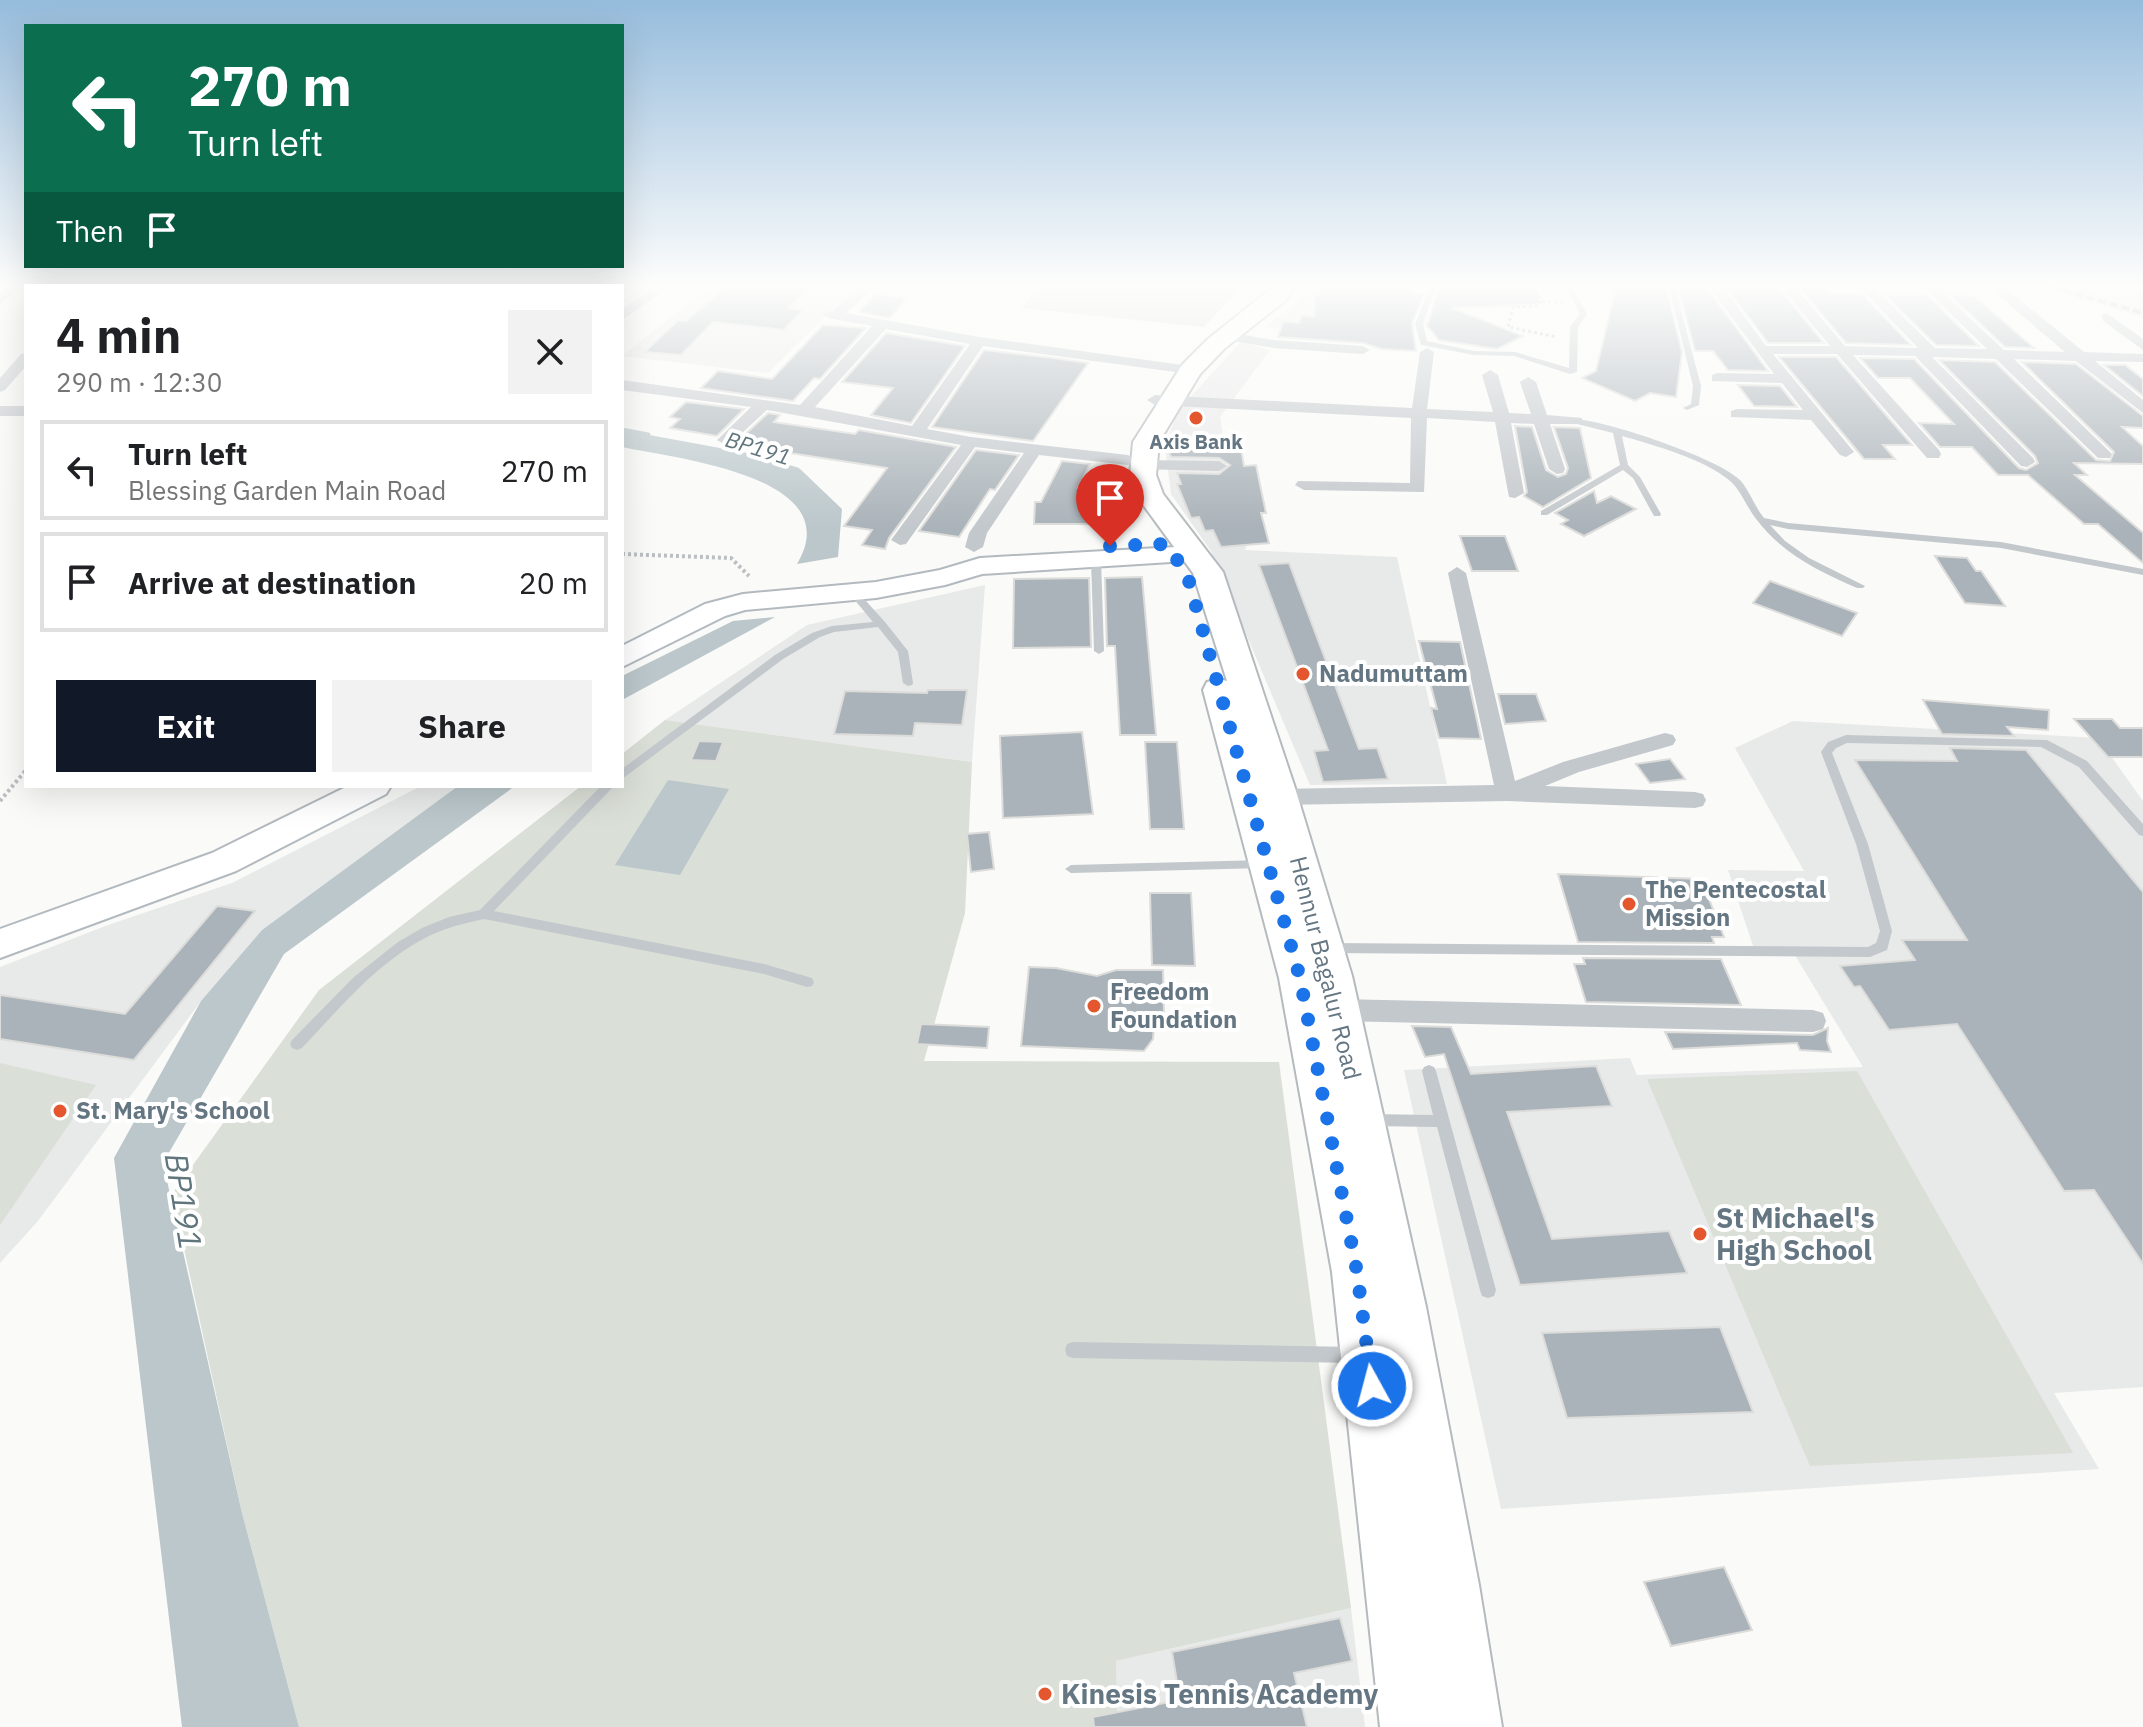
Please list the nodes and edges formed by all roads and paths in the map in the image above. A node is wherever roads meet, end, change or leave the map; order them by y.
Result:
1 (17, 368) edge
2 (842, 368) edge
3 (961, 368) edge
4 (1098, 368) edge
5 (1188, 368) edge
6 (1191, 368) edge
7 (1425, 368) edge
8 (1692, 368) edge
9 (1777, 368) edge
10 (1857, 368) edge
11 (1939, 368) edge
12 (2016, 368) edge
13 (2094, 368) edge
14 (1490, 375) dead end
15 (1717, 378) dead end
16 (1786, 379) junction
17 (1528, 382) dead end
18 (1172, 384) junction
19 (624, 385) edge
20 (0, 387) edge
21 (764, 404) junction
22 (1687, 408) dead end
23 (2143, 408) edge
24 (804, 410) junction
25 (0, 411) edge
26 (24, 411) edge
27 (1419, 413) junction
28 (1737, 414) dead end
29 (1816, 415) junction
30 (1502, 417) junction
31 (1542, 419) junction
32 (1576, 421) joint
33 (917, 431) junction
34 (1617, 431) junction
35 (725, 440) dead end
36 (971, 442) junction
37 (1035, 449) junction
38 (1846, 452) dead end
39 (1933, 454) dead end
40 (2104, 454) dead end
41 (2027, 462) dead end
42 (1136, 463) junction
43 (1219, 466) dead end
44 (1624, 466) junction
45 (1557, 469) dead end
46 (1304, 485) dead end
47 (1515, 493) dead end
48 (1544, 513) dead end
49 (1657, 514) dead end
50 (1761, 520) junction
51 (900, 540) dead end
52 (974, 547) dead end
53 (1180, 549) junction
54 (624, 554) edge
55 (1096, 560) junction
56 (2143, 572) edge
57 (1457, 573) dead end
58 (1860, 586) dead end
59 (780, 588) junction
60 (853, 592) junction
61 (882, 624) junction
62 (624, 639) edge
63 (1099, 651) dead end
64 (624, 657) edge
65 (908, 683) dead end
66 (1665, 740) dead end
67 (24, 772) edge
68 (624, 773) edge
69 (330, 788) edge
70 (371, 788) edge
71 (606, 788) edge
72 (1507, 793) junction
73 (1279, 797) junction
74 (1695, 800) dead end
75 (0, 801) edge
76 (2143, 832) edge
77 (1268, 864) junction
78 (1071, 869) dead end
79 (484, 914) junction
80 (0, 921) edge
81 (0, 944) edge
82 (1323, 948) junction
83 (807, 982) dead end
84 (1339, 1010) junction
85 (1813, 1021) dead end
86 (297, 1044) dead end
87 (1429, 1071) dead end
88 (1345, 1120) junction
89 (1442, 1121) junction
90 (1488, 1290) dead end
91 (1073, 1350) dead end
92 (1369, 1355) junction
93 (1411, 1727) edge
94 (1471, 1727) edge

1 - 20 street
2 - 24 street
3 - 33 street
4 - 18 street
5 - 18 main road, Hennur Bagalur Road
6 - 18 main road, Hennur Bagalur Road
7 - 27 street
8 - 22 lane
9 - 16 street
10 - 39 street
11 - 41 street
12 - 40 street
13 - 23 street
14 - 30 street
15 - 16 street
16 - 29 street
17 - 31 street
18 - 27 street
18 - 42 main road, Hennur Bagalur Road
19 - 21 street
21 - 24 street
21 - 35 street
24 - 33 street
25 - 26 street
27 - 30 street
27 - 46 street
28 - 29 street
29 - 38 street
30 - 31 street
30 - 47 street
31 - 32 street
31 - 45 street
32 - 34 lane
33 - 36 street
34 - 44 lane
34 - 50 lane
36 - 37 street
36 - 51 street
37 - 42 street
37 - 52 street
42 - 43 street
42 - 53 main road, Hennur Bagalur Road
44 - 48 lane
44 - 49 lane
50 - 56 lane
50 - 58 lane
53 - 55 main road
53 - 59 main road
53 - 73 main road, Hennur Bagalur Road
53 - 77 main road, Hennur Bagalur Road
54 - 59 path
55 - 60 main road
55 - 63 lane
57 - 72 street
59 - 60 main road
59 - 62 main road
59 - 64 main road
60 - 61 lane
61 - 65 lane
61 - 68 lane
66 - 72 street
67 - 75 path
69 - 80 main road
70 - 81 main road
71 - 79 lane
72 - 73 street
72 - 74 street
73 - 82 main road, Hennur Bagalur Road
76 - 82 lane
77 - 78 lane
77 - 88 main road, Hennur Bagalur Road
79 - 83 lane
79 - 86 lane
82 - 84 main road, Hennur Bagalur Road
84 - 85 street
84 - 88 main road, Hennur Bagalur Road
87 - 89 lane
88 - 89 lane
88 - 92 main road, Hennur Bagalur Road
88 - 94 main road, Hennur Bagalur Road
89 - 90 lane
91 - 92 lane
92 - 93 main road, Hennur Bagalur Road

